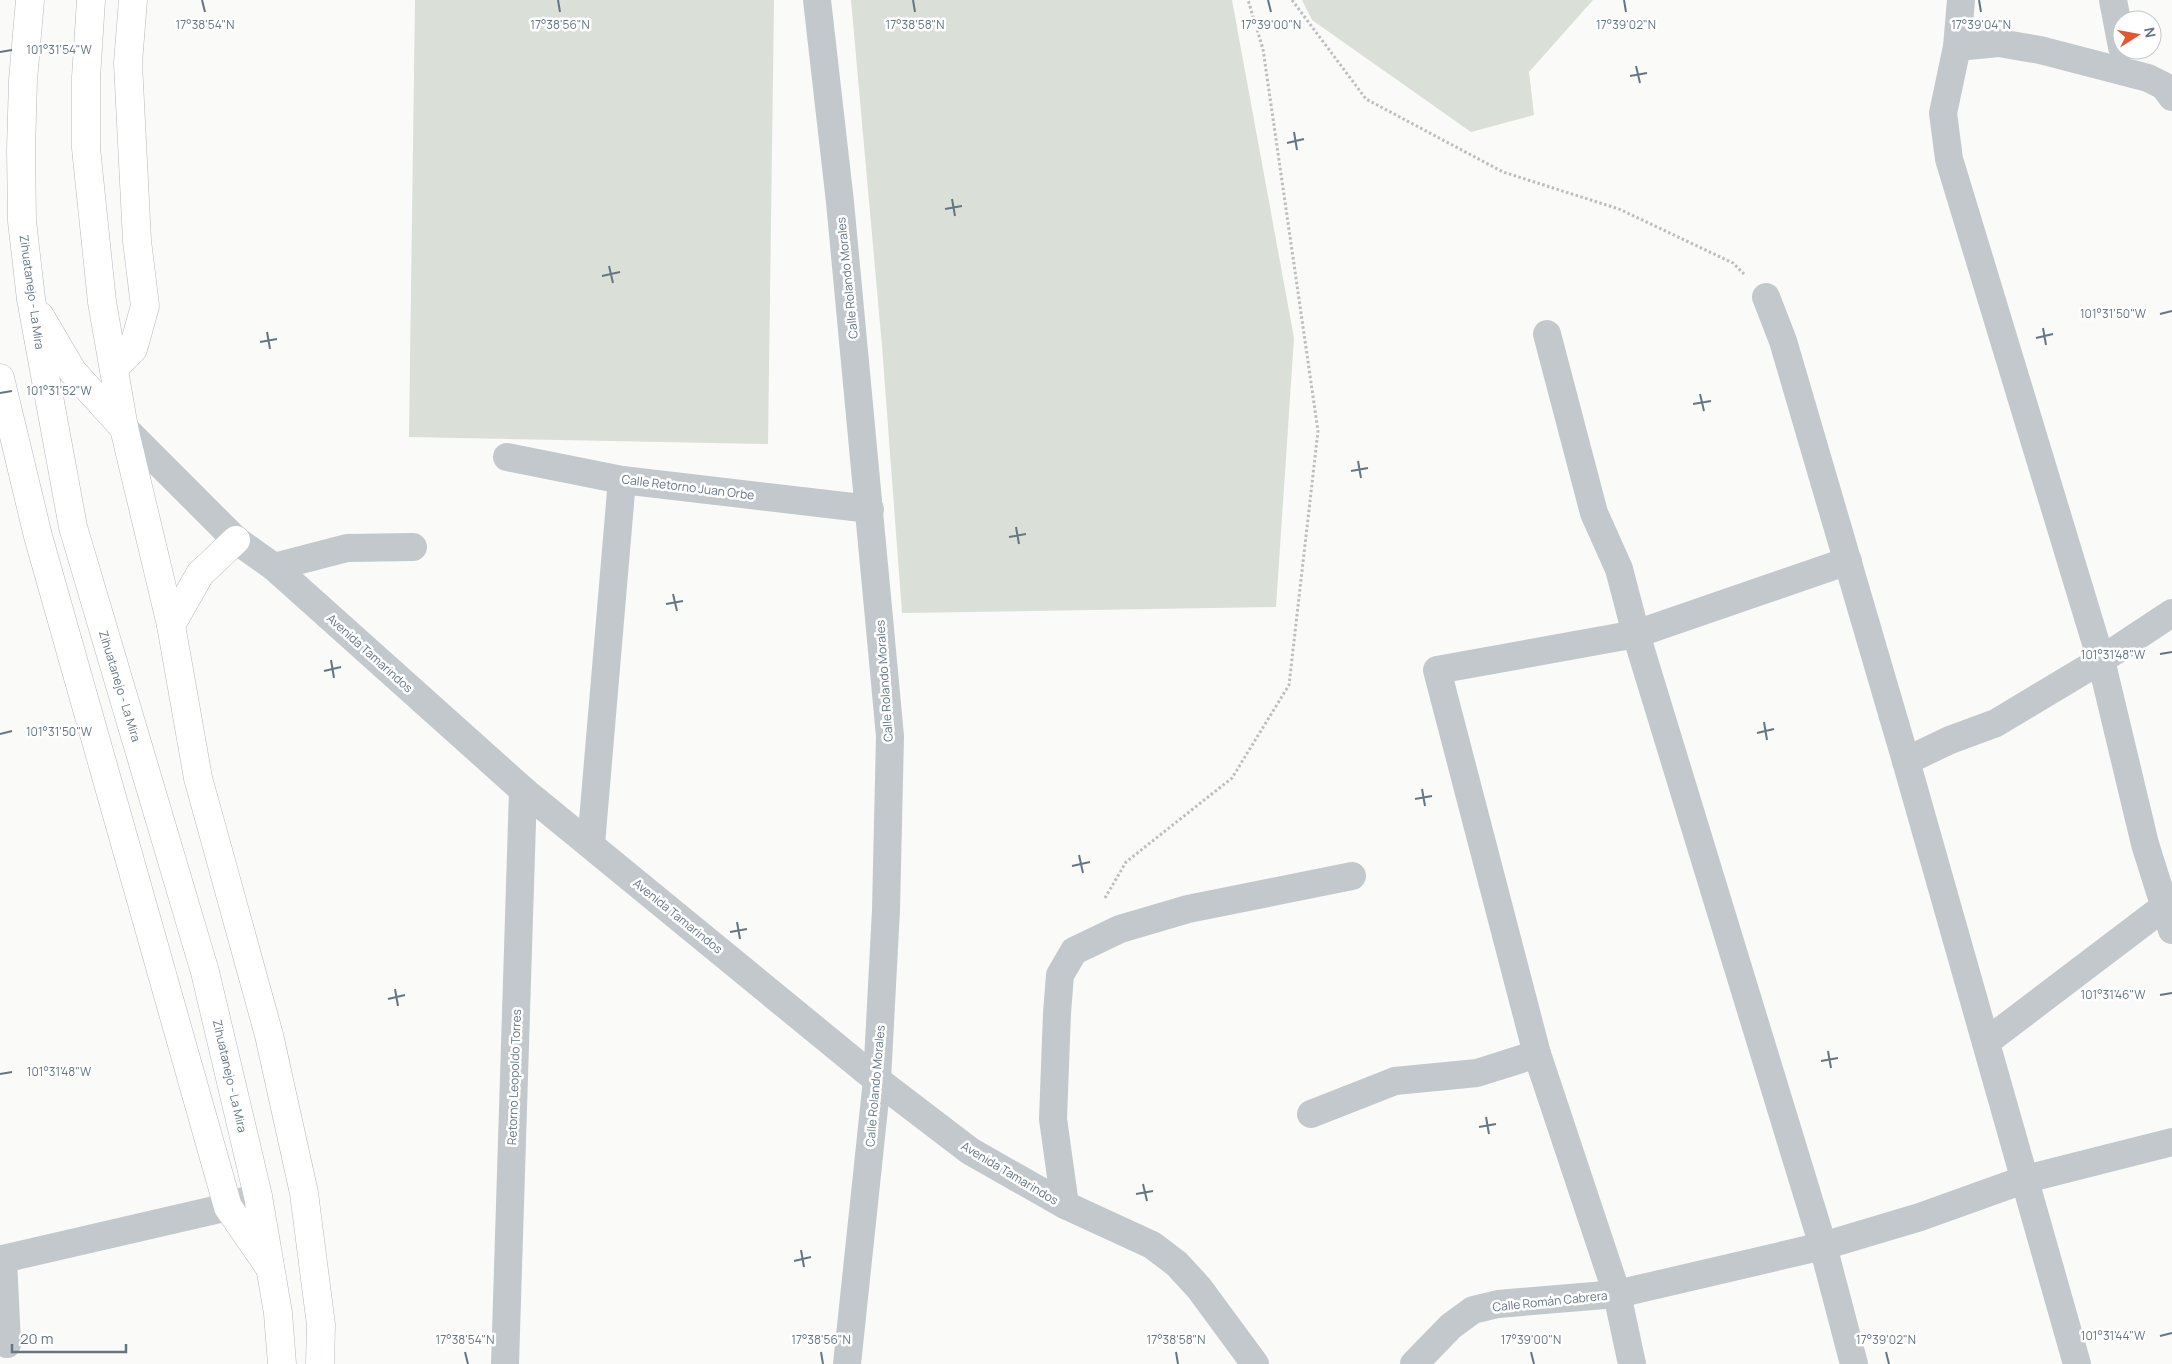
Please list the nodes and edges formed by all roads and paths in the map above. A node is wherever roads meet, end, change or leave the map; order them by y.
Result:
1 (30, 0) edge
2 (91, 0) edge
3 (133, 0) edge
4 (817, 0) edge
5 (1248, 0) edge
6 (1292, 0) edge
7 (1961, 0) edge
8 (1957, 47) junction
9 (2112, 55) edge
10 (2128, 60) edge
11 (2172, 96) edge
12 (1766, 298) joint
13 (31, 299) junction
14 (1547, 334) dead end
15 (114, 368) junction
16 (0, 378) edge
17 (124, 428) junction
18 (507, 457) dead end
19 (622, 480) junction
20 (870, 509) junction
21 (236, 540) junction
22 (413, 547) dead end
23 (1848, 561) junction
24 (274, 567) junction
25 (2172, 614) edge
26 (171, 625) junction
27 (1636, 634) junction
28 (2102, 660) junction
29 (1906, 761) junction
30 (523, 790) junction
31 (591, 844) junction
32 (1352, 876) dead end
33 (1102, 902) dead end
34 (2168, 918) edge
35 (1986, 1042) junction
36 (1537, 1054) junction
37 (877, 1080) junction
38 (1311, 1114) dead end
39 (2172, 1142) edge
40 (2026, 1179) junction
41 (258, 1196) junction
42 (1064, 1205) junction
43 (228, 1206) junction
44 (1823, 1246) junction
45 (2, 1257) edge
46 (270, 1268) junction
47 (1617, 1294) junction
48 (7, 1344) dead end
49 (282, 1364) edge
50 (320, 1364) edge
51 (505, 1364) edge
52 (847, 1364) edge
53 (1255, 1364) edge
54 (1414, 1364) edge
55 (1632, 1364) edge
56 (1854, 1364) edge
57 (2078, 1364) edge

1 - 13 main road, Zihuatanejo - La Mira
2 - 15 main road
3 - 15 main road
4 - 20 street, Calle Rolando Morales
5 - 33 path
6 - 12 path
7 - 8 street
8 - 9 street
8 - 28 street
10 - 11 street
12 - 23 street
13 - 17 main road
13 - 41 main road, Zihuatanejo - La Mira
14 - 27 street
15 - 17 main road
16 - 43 main road
17 - 21 street, Avenida Tamarindos
17 - 26 main road
18 - 19 street, Calle Retorno Juan Orbe
19 - 20 street, Calle Retorno Juan Orbe
19 - 31 street
20 - 37 street, Calle Rolando Morales
21 - 24 street, Avenida Tamarindos
21 - 26 main road
22 - 24 street
23 - 27 street
23 - 29 street
24 - 30 street, Avenida Tamarindos
25 - 28 street
26 - 50 main road
27 - 36 street
27 - 44 street
28 - 29 street
28 - 34 street
29 - 35 street
30 - 31 street, Avenida Tamarindos
30 - 51 street, Retorno Leopoldo Torres
31 - 37 street, Avenida Tamarindos
32 - 42 street
34 - 35 street
35 - 40 street
36 - 38 street
36 - 47 street
37 - 42 street, Avenida Tamarindos
37 - 52 street, Calle Rolando Morales
39 - 40 street, Calle Román Cabrera
40 - 44 street, Calle Román Cabrera
40 - 57 street
41 - 43 street
41 - 46 main road, Zihuatanejo - La Mira
42 - 53 street, Avenida Tamarindos
43 - 45 street
43 - 46 main road
44 - 47 street, Calle Román Cabrera
44 - 56 street
45 - 48 street
46 - 49 main road, Zihuatanejo - La Mira
47 - 54 street, Calle Román Cabrera
47 - 55 street

